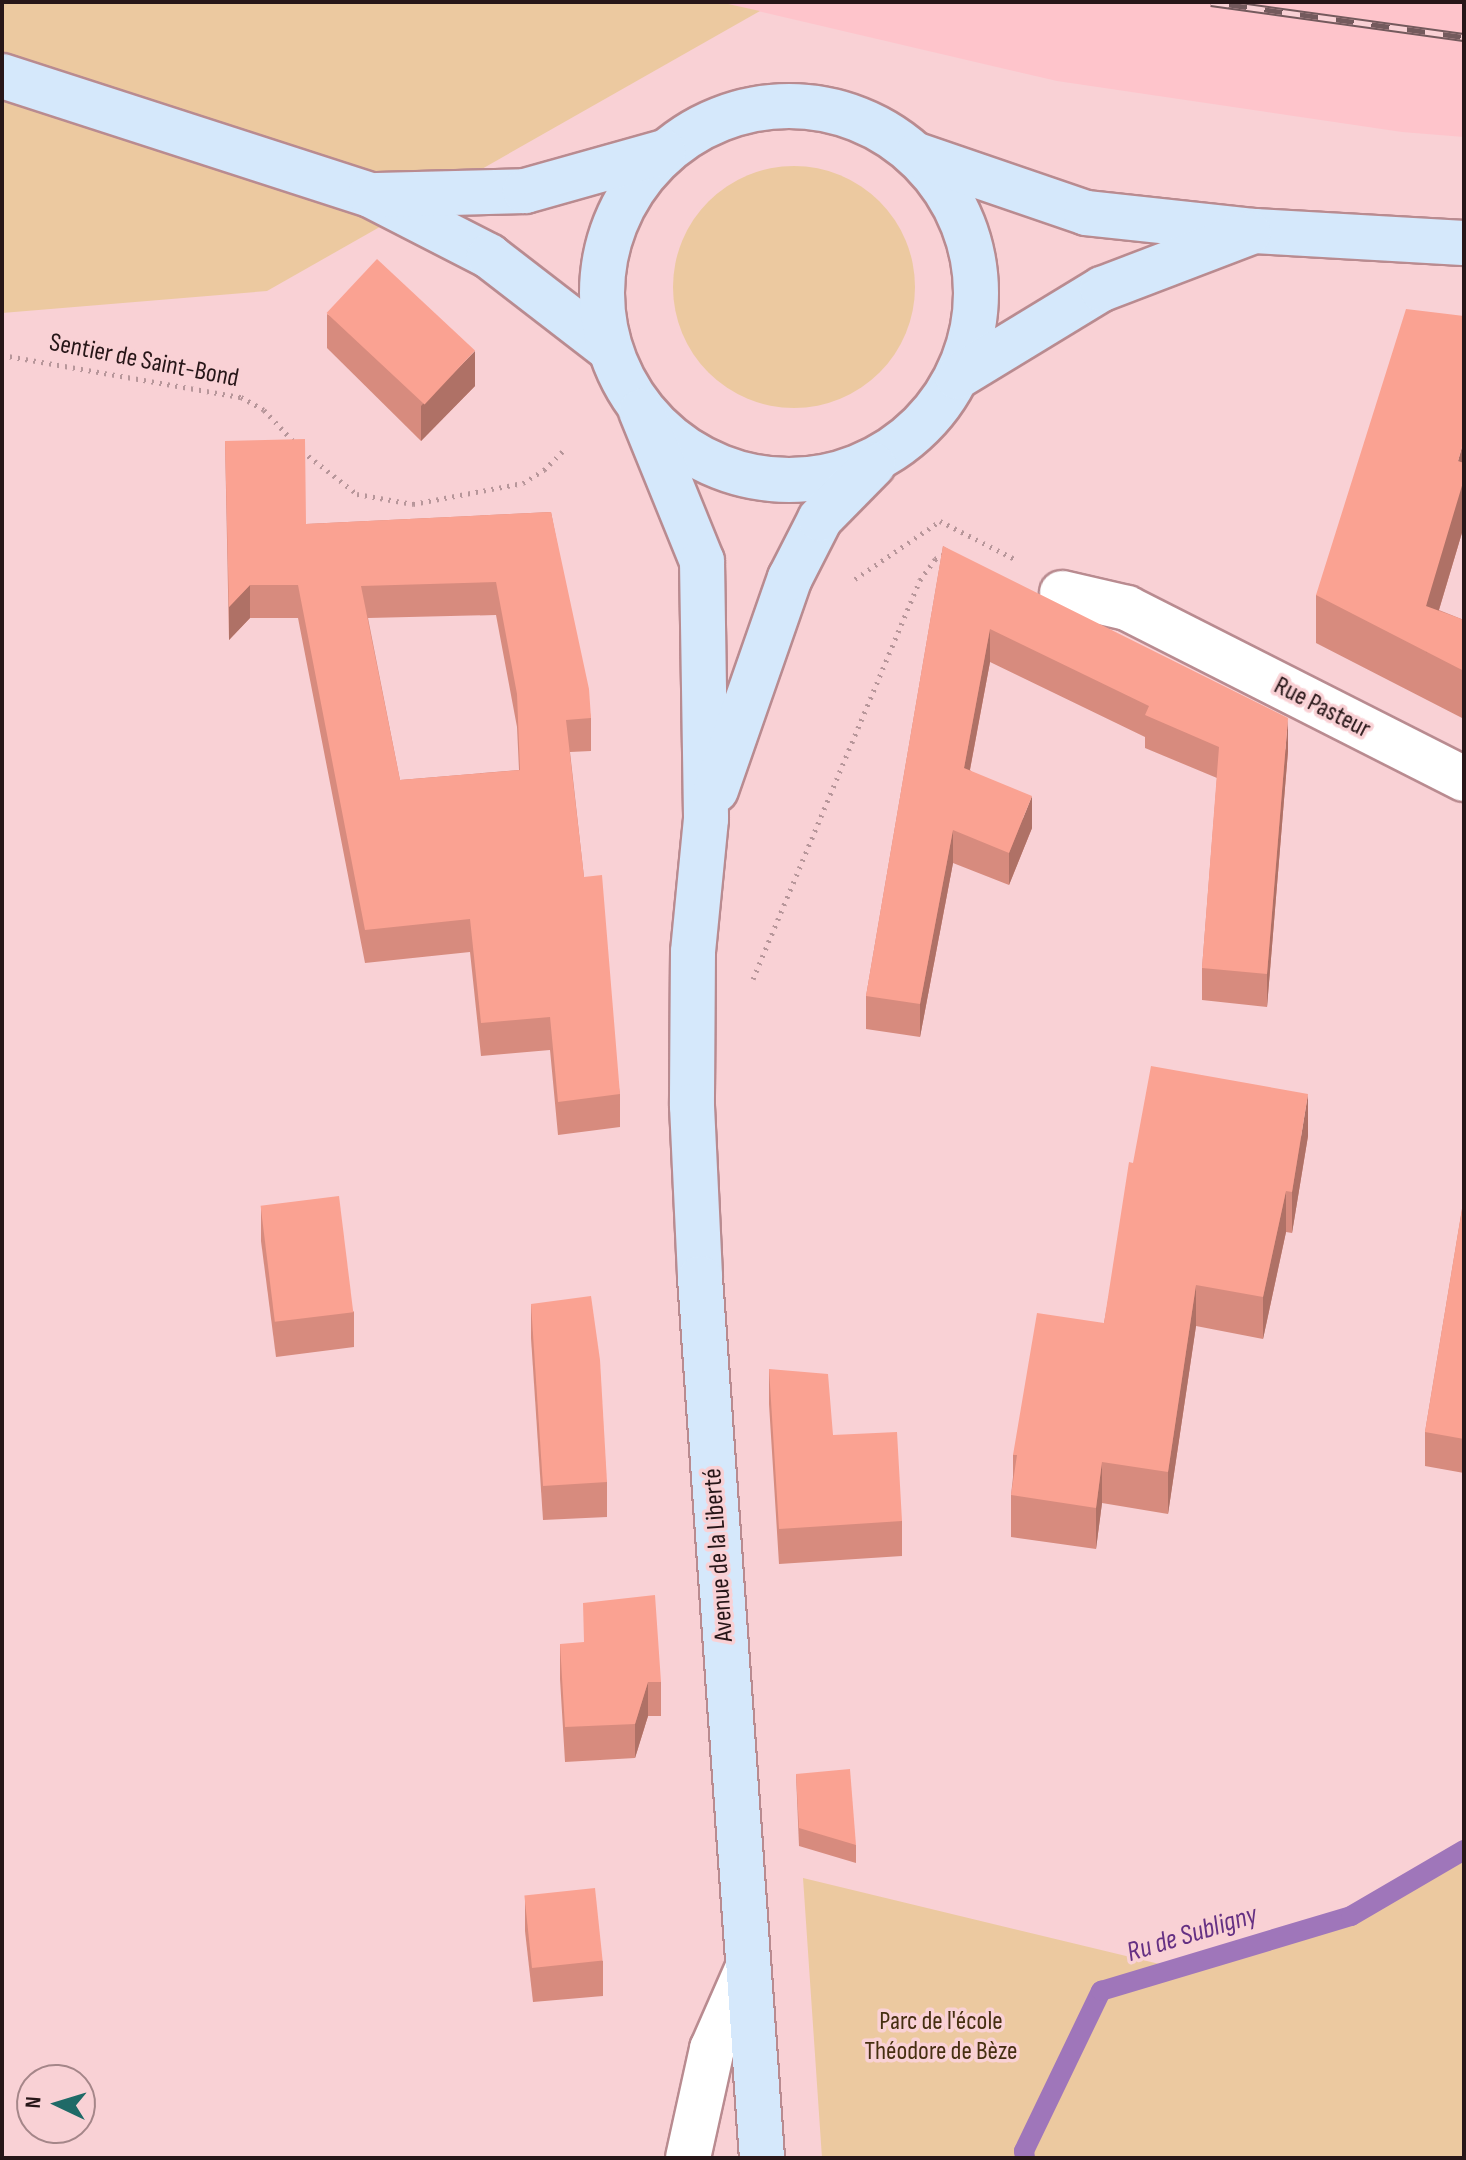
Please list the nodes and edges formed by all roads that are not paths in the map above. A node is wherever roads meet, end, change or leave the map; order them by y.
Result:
1 (2, 76) edge
2 (664, 152) junction
3 (917, 155) junction
4 (370, 195) junction
5 (1255, 231) junction
6 (1464, 243) edge
7 (608, 348) junction
8 (957, 377) junction
9 (641, 411) junction
10 (879, 459) junction
11 (1062, 593) road end
12 (1464, 779) edge
13 (706, 819) junction
14 (748, 1967) junction
15 (688, 2158) edge
16 (762, 2158) edge

1 - 4 main road
2 - 3 main road
2 - 4 main road
2 - 7 main road
3 - 5 main road
3 - 8 main road
4 - 7 main road
5 - 6 main road
5 - 8 main road
7 - 9 main road
8 - 10 main road
9 - 10 main road
9 - 13 main road
10 - 13 main road
11 - 12 street, Rue Pasteur
13 - 14 main road, Avenue de la Liberté
14 - 15 street
14 - 16 main road, Avenue de la Liberté

